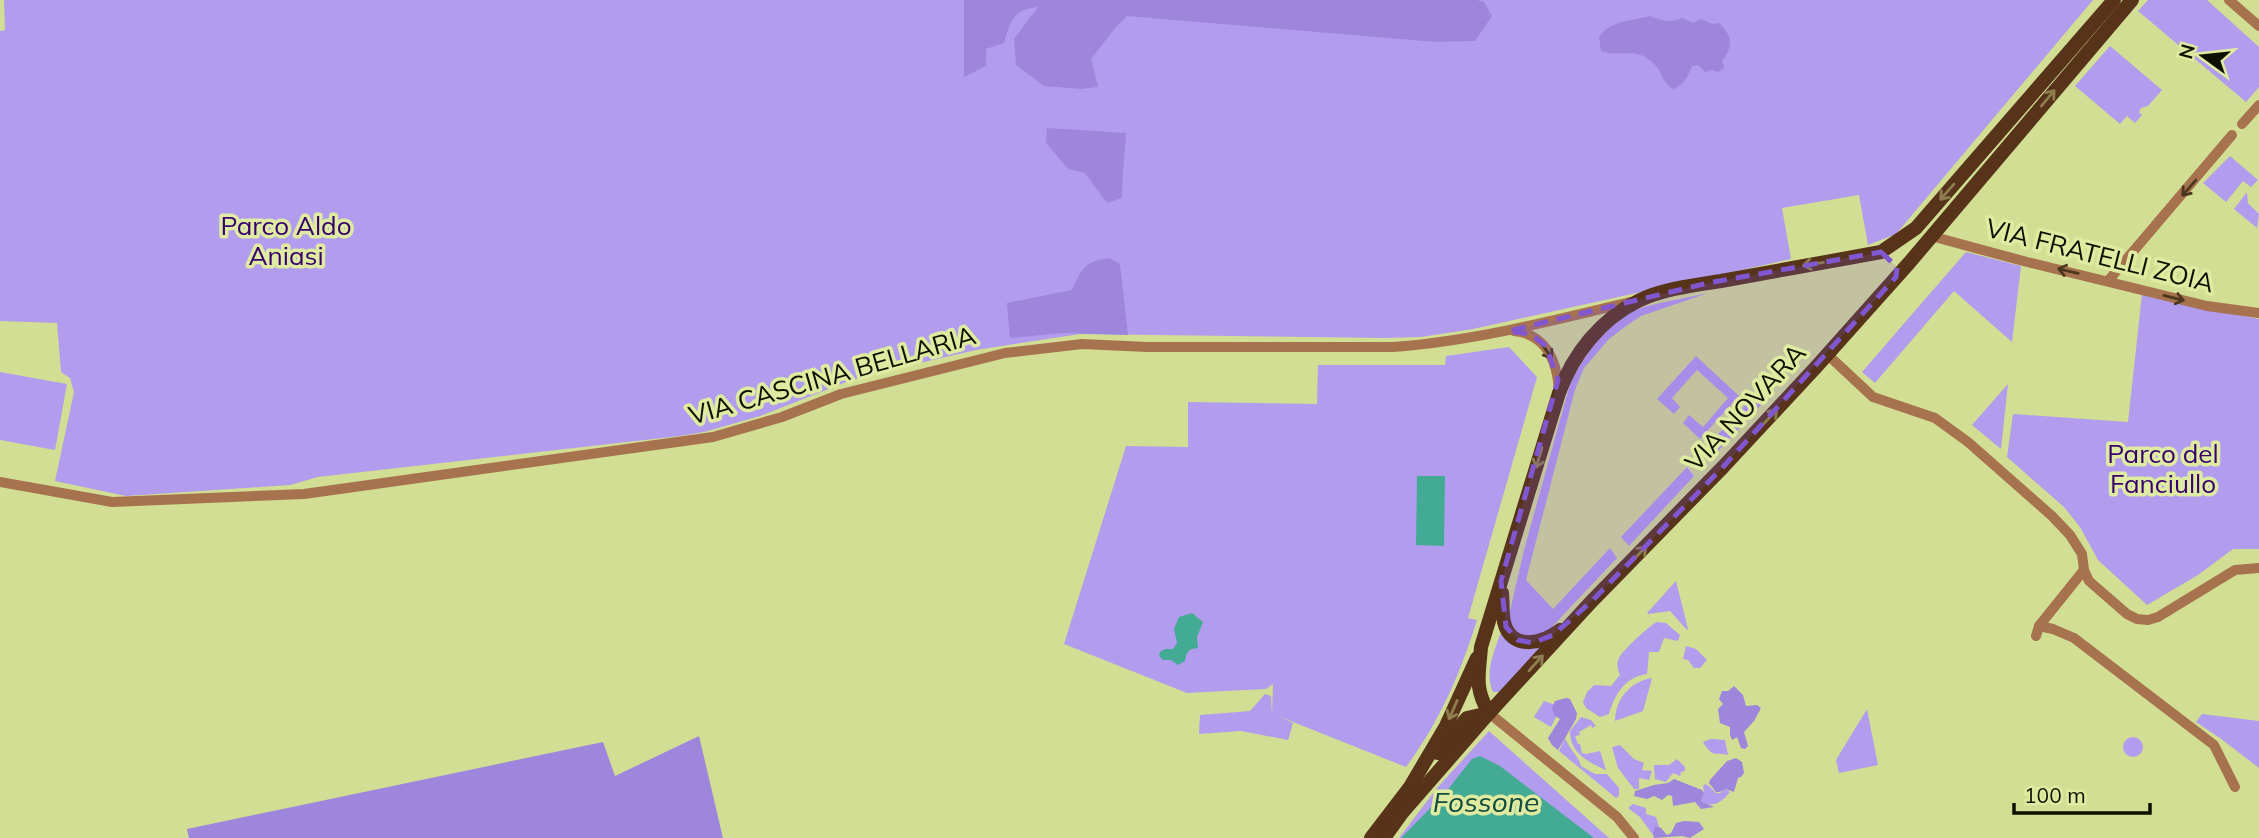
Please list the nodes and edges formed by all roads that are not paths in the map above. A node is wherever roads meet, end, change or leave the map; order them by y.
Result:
1 (2114, 0) edge
2 (2132, 0) edge
3 (2229, 0) edge
4 (2259, 26) edge
5 (2259, 104) edge
6 (2242, 124) dead end
7 (2232, 135) dead end
8 (1931, 236) junction
9 (1881, 252) junction
10 (1896, 277) junction
11 (2108, 281) junction
12 (1640, 300) junction
13 (2259, 313) edge
14 (1508, 331) junction
15 (1828, 355) junction
16 (1559, 393) junction
17 (0, 482) edge
18 (2259, 568) edge
19 (2084, 570) junction
20 (1501, 581) junction
21 (1591, 602) junction
22 (1481, 647) junction
23 (1489, 713) junction
24 (1410, 787) junction
25 (2235, 787) dead end
26 (1371, 838) edge
27 (1384, 838) edge
28 (1634, 838) edge

1 -> 9 main road
8 -> 2 main road, VIA NOVARA
3 - 4 street
5 - 6 street
7 -> 11 street
8 - 10 main road, VIA NOVARA
11 -> 8 street, VIA FRATELLI ZOIA
9 - 10 main road
9 -> 12 main road, VIA CASCINA BELLARIA
10 - 15 main road, VIA NOVARA
11 -> 13 street, VIA FRATELLI ZOIA
12 - 14 street, VIA CASCINA BELLARIA
12 - 16 main road, VIA CASCINA BELLARIA
14 -> 16 street, VIA CASCINA BELLARIA
14 - 17 street, VIA CASCINA BELLARIA
15 - 19 street
21 -> 15 main road, VIA NOVARA
16 -> 20 main road, VIA CASCINA BELLARIA
18 - 19 street
19 - 25 street
20 - 21 main road
20 - 22 main road, VIA CASCINA BELLARIA
23 -> 21 main road, VIA NOVARA
22 - 23 main road
22 -> 24 main road
23 - 24 main road
23 - 27 main road, VIA NOVARA
23 - 28 street
24 - 26 main road

